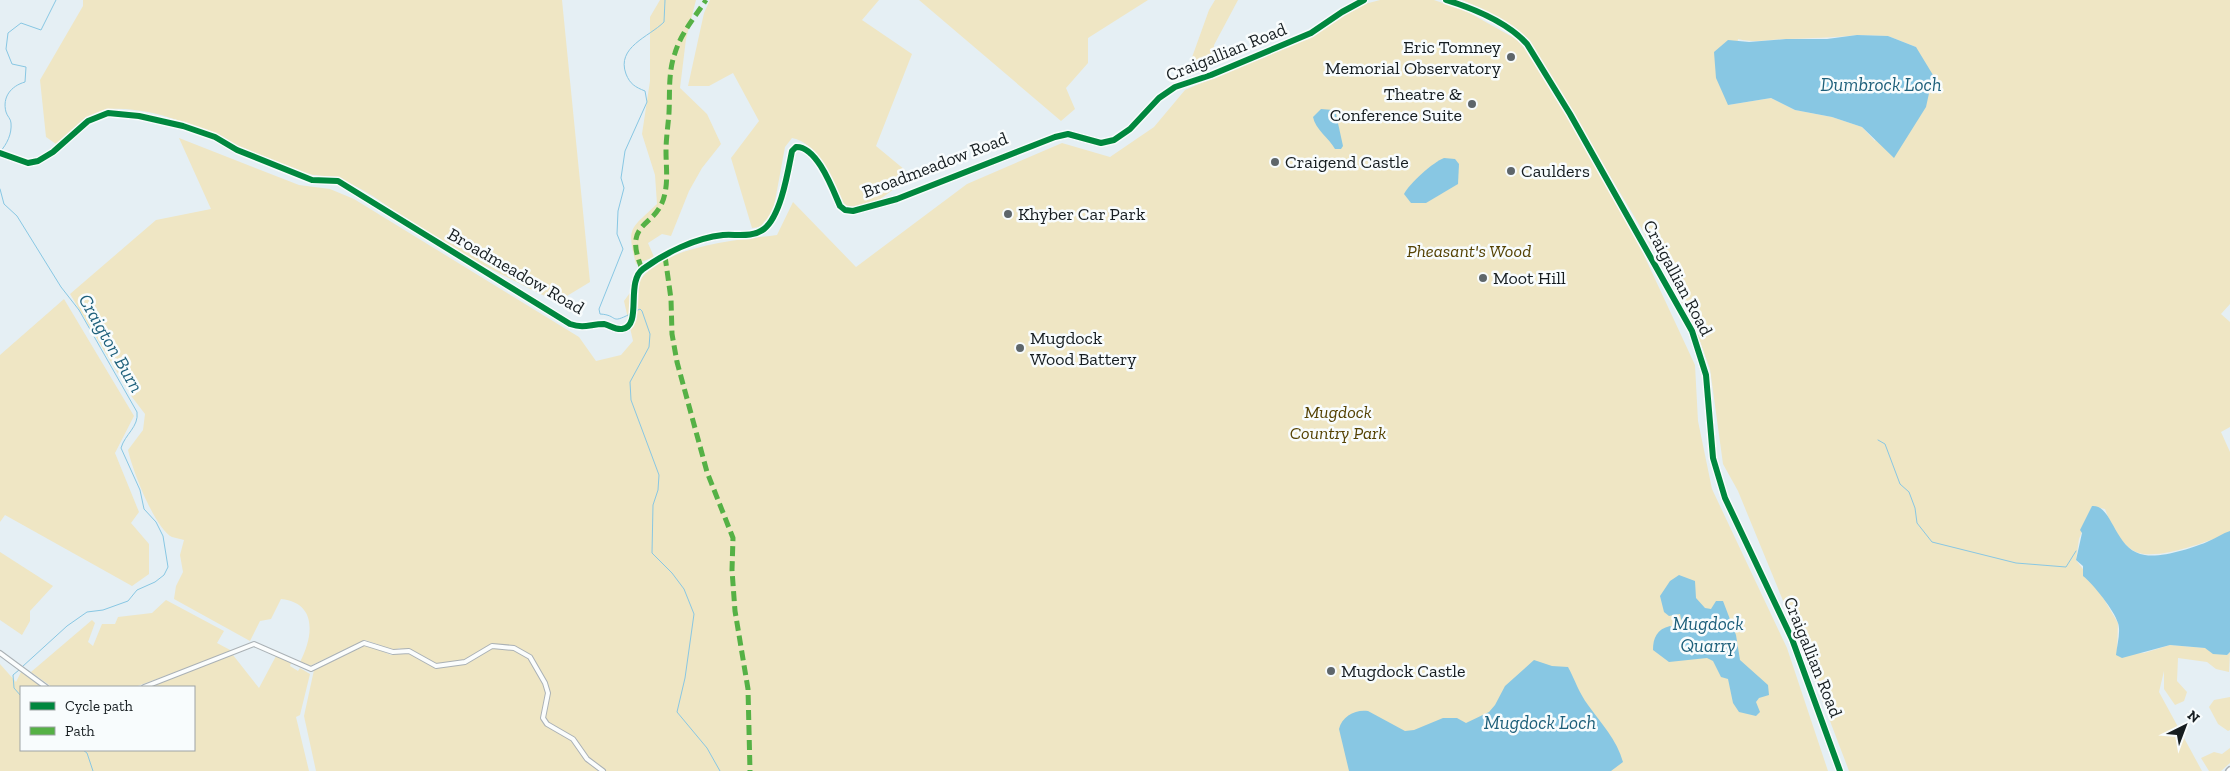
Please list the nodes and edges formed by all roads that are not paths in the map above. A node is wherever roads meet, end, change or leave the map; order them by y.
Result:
1 (1364, 0) edge
2 (1446, 0) edge
3 (1022, 148) joint
4 (0, 153) edge
5 (0, 653) edge
6 (45, 686) edge
7 (147, 686) edge
8 (602, 771) edge
9 (1840, 771) edge

1 - 3 street, Craigallian Road
2 - 9 street, Craigallian Road
3 - 4 street, Broadmeadow Road
5 - 6 street
7 - 8 street

